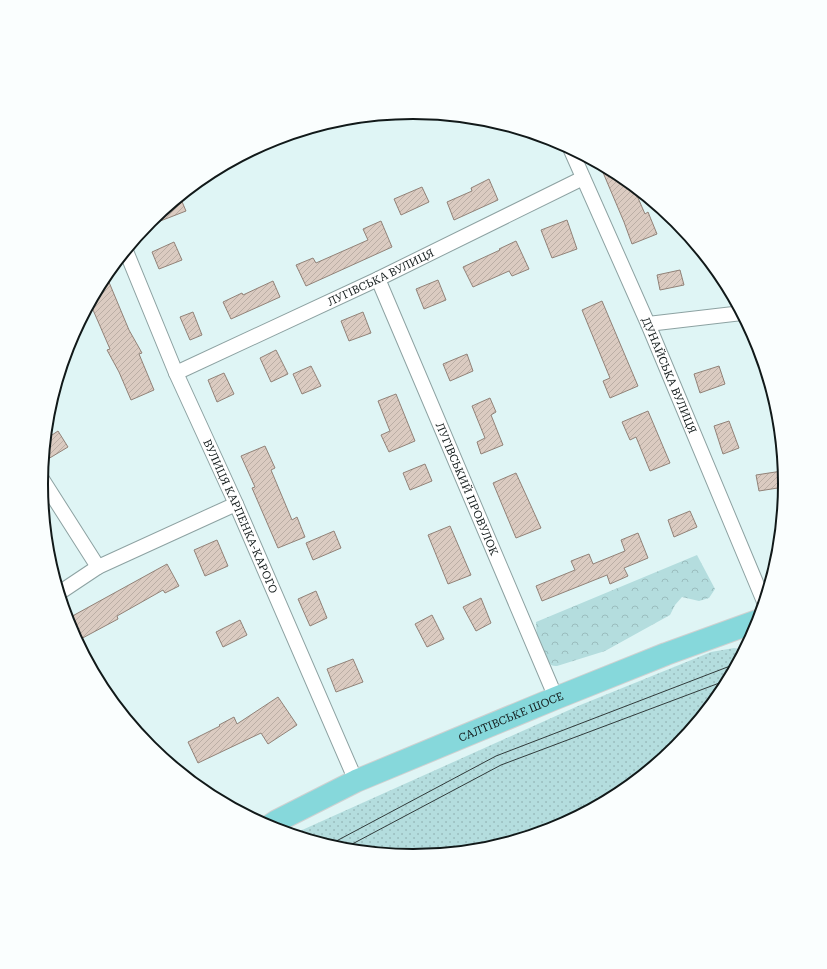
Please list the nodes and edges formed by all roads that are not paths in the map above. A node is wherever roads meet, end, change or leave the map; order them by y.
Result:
1 (574, 156) edge
2 (583, 178) junction
3 (128, 257) edge
4 (378, 279) junction
5 (736, 314) edge
6 (648, 324) junction
7 (176, 373) junction
8 (48, 488) edge
9 (236, 504) junction
10 (98, 567) junction
11 (63, 590) edge
12 (762, 596) edge
13 (751, 623) edge
14 (556, 698) junction
15 (356, 781) junction
16 (274, 822) edge

1 - 2 street, ДУНАЙСЬКА ВУЛИЦЯ
2 - 4 street, ЛУГІВСЬКА ВУЛИЦЯ
2 - 6 street, ДУНАЙСЬКА ВУЛИЦЯ
3 - 7 street, ВУЛИЦЯ КАРПЕНКА-КАРОГО
4 - 7 street, ЛУГІВСЬКА ВУЛИЦЯ
4 - 14 street, ЛУГІВСЬКИЙ ПРОВУЛОК
5 - 6 street
6 - 12 street, ДУНАЙСЬКА ВУЛИЦЯ
7 - 9 street, ВУЛИЦЯ КАРПЕНКА-КАРОГО
8 - 10 street
9 - 10 street
9 - 15 street, ВУЛИЦЯ КАРПЕНКА-КАРОГО
10 - 11 street
13 - 14 main road, САЛТІВСЬКЕ ШОСЕ
14 - 15 main road, САЛТІВСЬКЕ ШОСЕ
15 - 16 main road, САЛТІВСЬКЕ ШОСЕ

